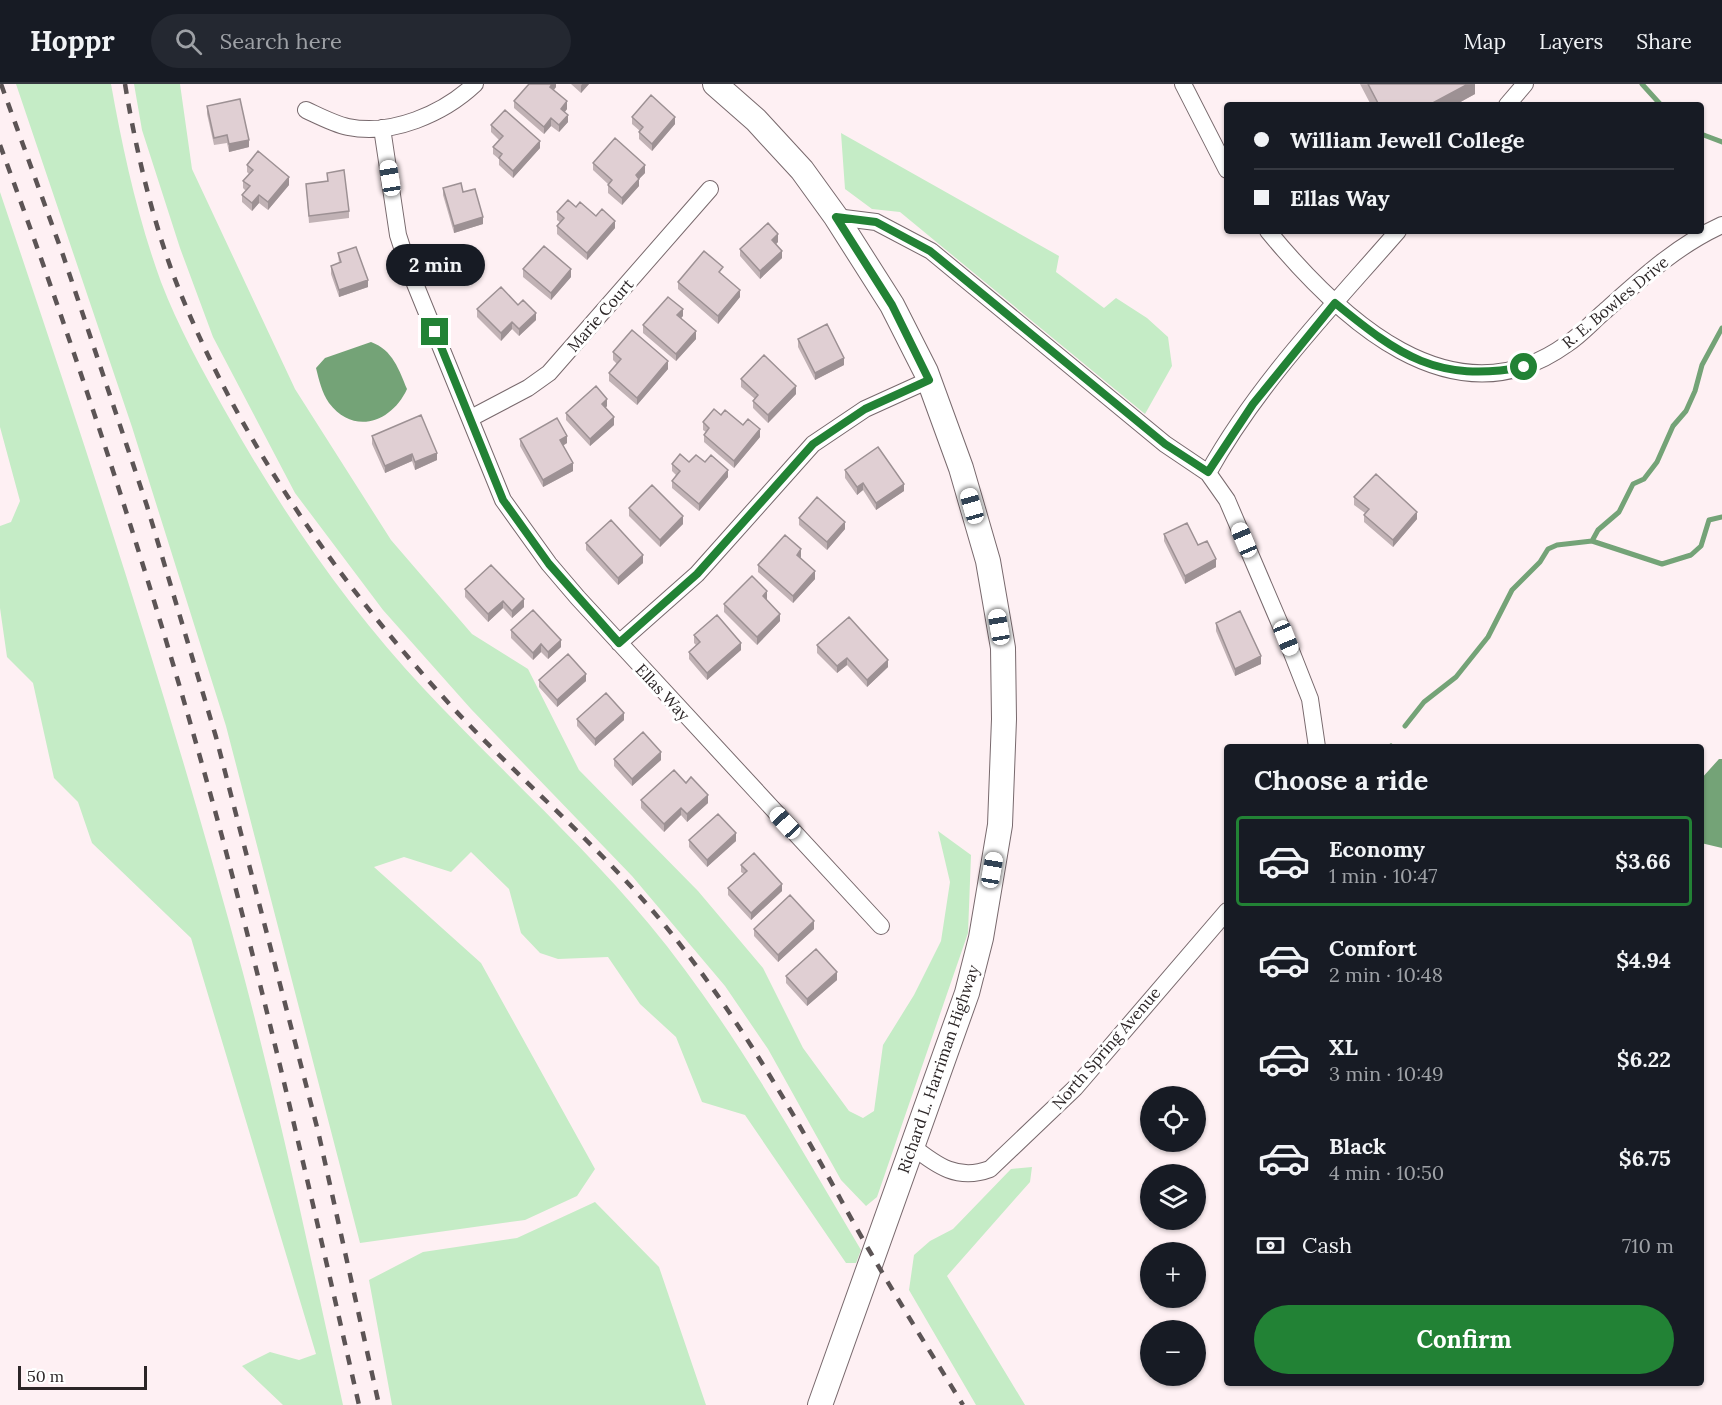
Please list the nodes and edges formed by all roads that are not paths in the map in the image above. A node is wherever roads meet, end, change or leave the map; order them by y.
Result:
1 (475, 84) edge
2 (715, 84) edge
3 (1182, 84) edge
4 (1525, 84) edge
5 (1510, 102) edge
6 (306, 110) dead end
7 (382, 128) junction
8 (1224, 164) edge
9 (710, 189) dead end
10 (836, 217) junction
11 (1722, 225) edge
12 (1704, 233) edge
13 (1271, 234) edge
14 (1395, 234) edge
15 (1703, 234) edge
16 (1335, 303) junction
17 (929, 380) junction
18 (471, 418) junction
19 (1208, 472) junction
20 (619, 643) junction
21 (1317, 744) edge
22 (1224, 914) edge
23 (881, 926) dead end
24 (912, 1146) junction
25 (820, 1405) edge

1 - 7 street
2 - 10 main road, Richard L. Harriman Highway
3 - 8 street
4 - 5 street
6 - 7 street
7 - 18 street, Ellas Way
9 - 18 street, Marie Court
10 - 17 main road, Richard L. Harriman Highway
10 - 19 street
11 - 12 street, R. E. Bowles Drive
13 - 16 street, R. E. Bowles Drive
14 - 16 street
15 - 16 street, R. E. Bowles Drive
16 - 19 street
17 - 20 street
17 - 24 main road, Richard L. Harriman Highway
18 - 20 street, Ellas Way
19 - 21 street
20 - 23 street, Ellas Way
22 - 24 street, North Spring Avenue
24 - 25 main road, Richard L. Harriman Highway

